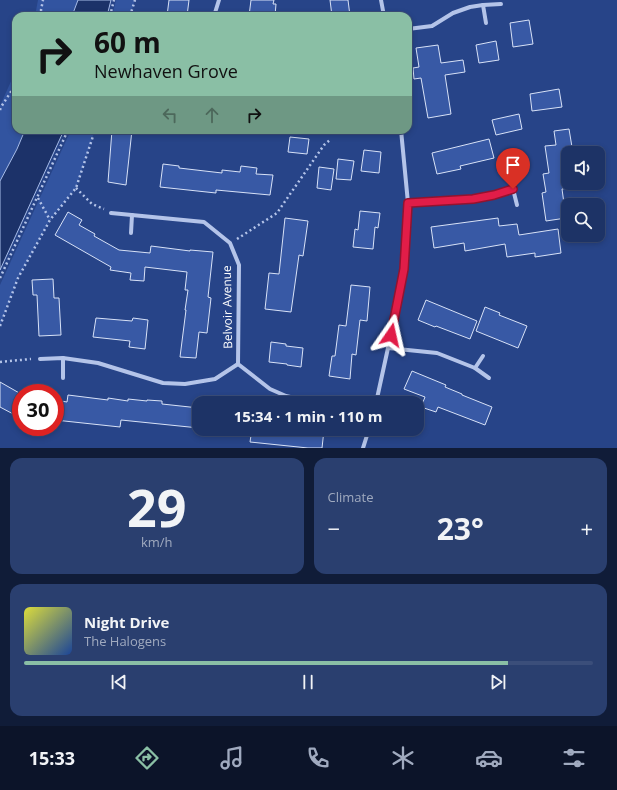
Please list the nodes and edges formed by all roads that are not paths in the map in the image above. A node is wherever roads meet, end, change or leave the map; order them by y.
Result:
1 (219, 0) edge
2 (380, 0) edge
3 (501, 4) dead end
4 (483, 5) junction
5 (215, 12) edge
6 (383, 12) edge
7 (486, 23) dead end
8 (412, 28) edge
9 (401, 134) edge
10 (523, 159) dead end
11 (513, 189) junction
12 (408, 203) junction
13 (517, 206) dead end
14 (111, 213) road end
15 (132, 215) junction
16 (131, 233) dead end
17 (388, 348) junction
18 (483, 356) dead end
19 (63, 358) junction
20 (40, 359) road end
21 (238, 364) junction
22 (475, 368) junction
23 (63, 378) dead end
24 (489, 378) dead end
25 (286, 396) edge
26 (378, 396) edge
27 (367, 436) edge
28 (363, 448) edge

1 - 5 street
2 - 6 street
3 - 4 street
4 - 7 street
4 - 8 street
9 - 12 street
10 - 11 street
11 - 12 street
11 - 13 street
12 - 17 street
14 - 15 street
15 - 16 street
15 - 21 street, Belvoir Avenue
17 - 22 street
17 - 26 street
18 - 22 street
19 - 20 street
19 - 21 street
19 - 23 street
21 - 25 street, Belvoir Avenue
22 - 24 street
27 - 28 street

